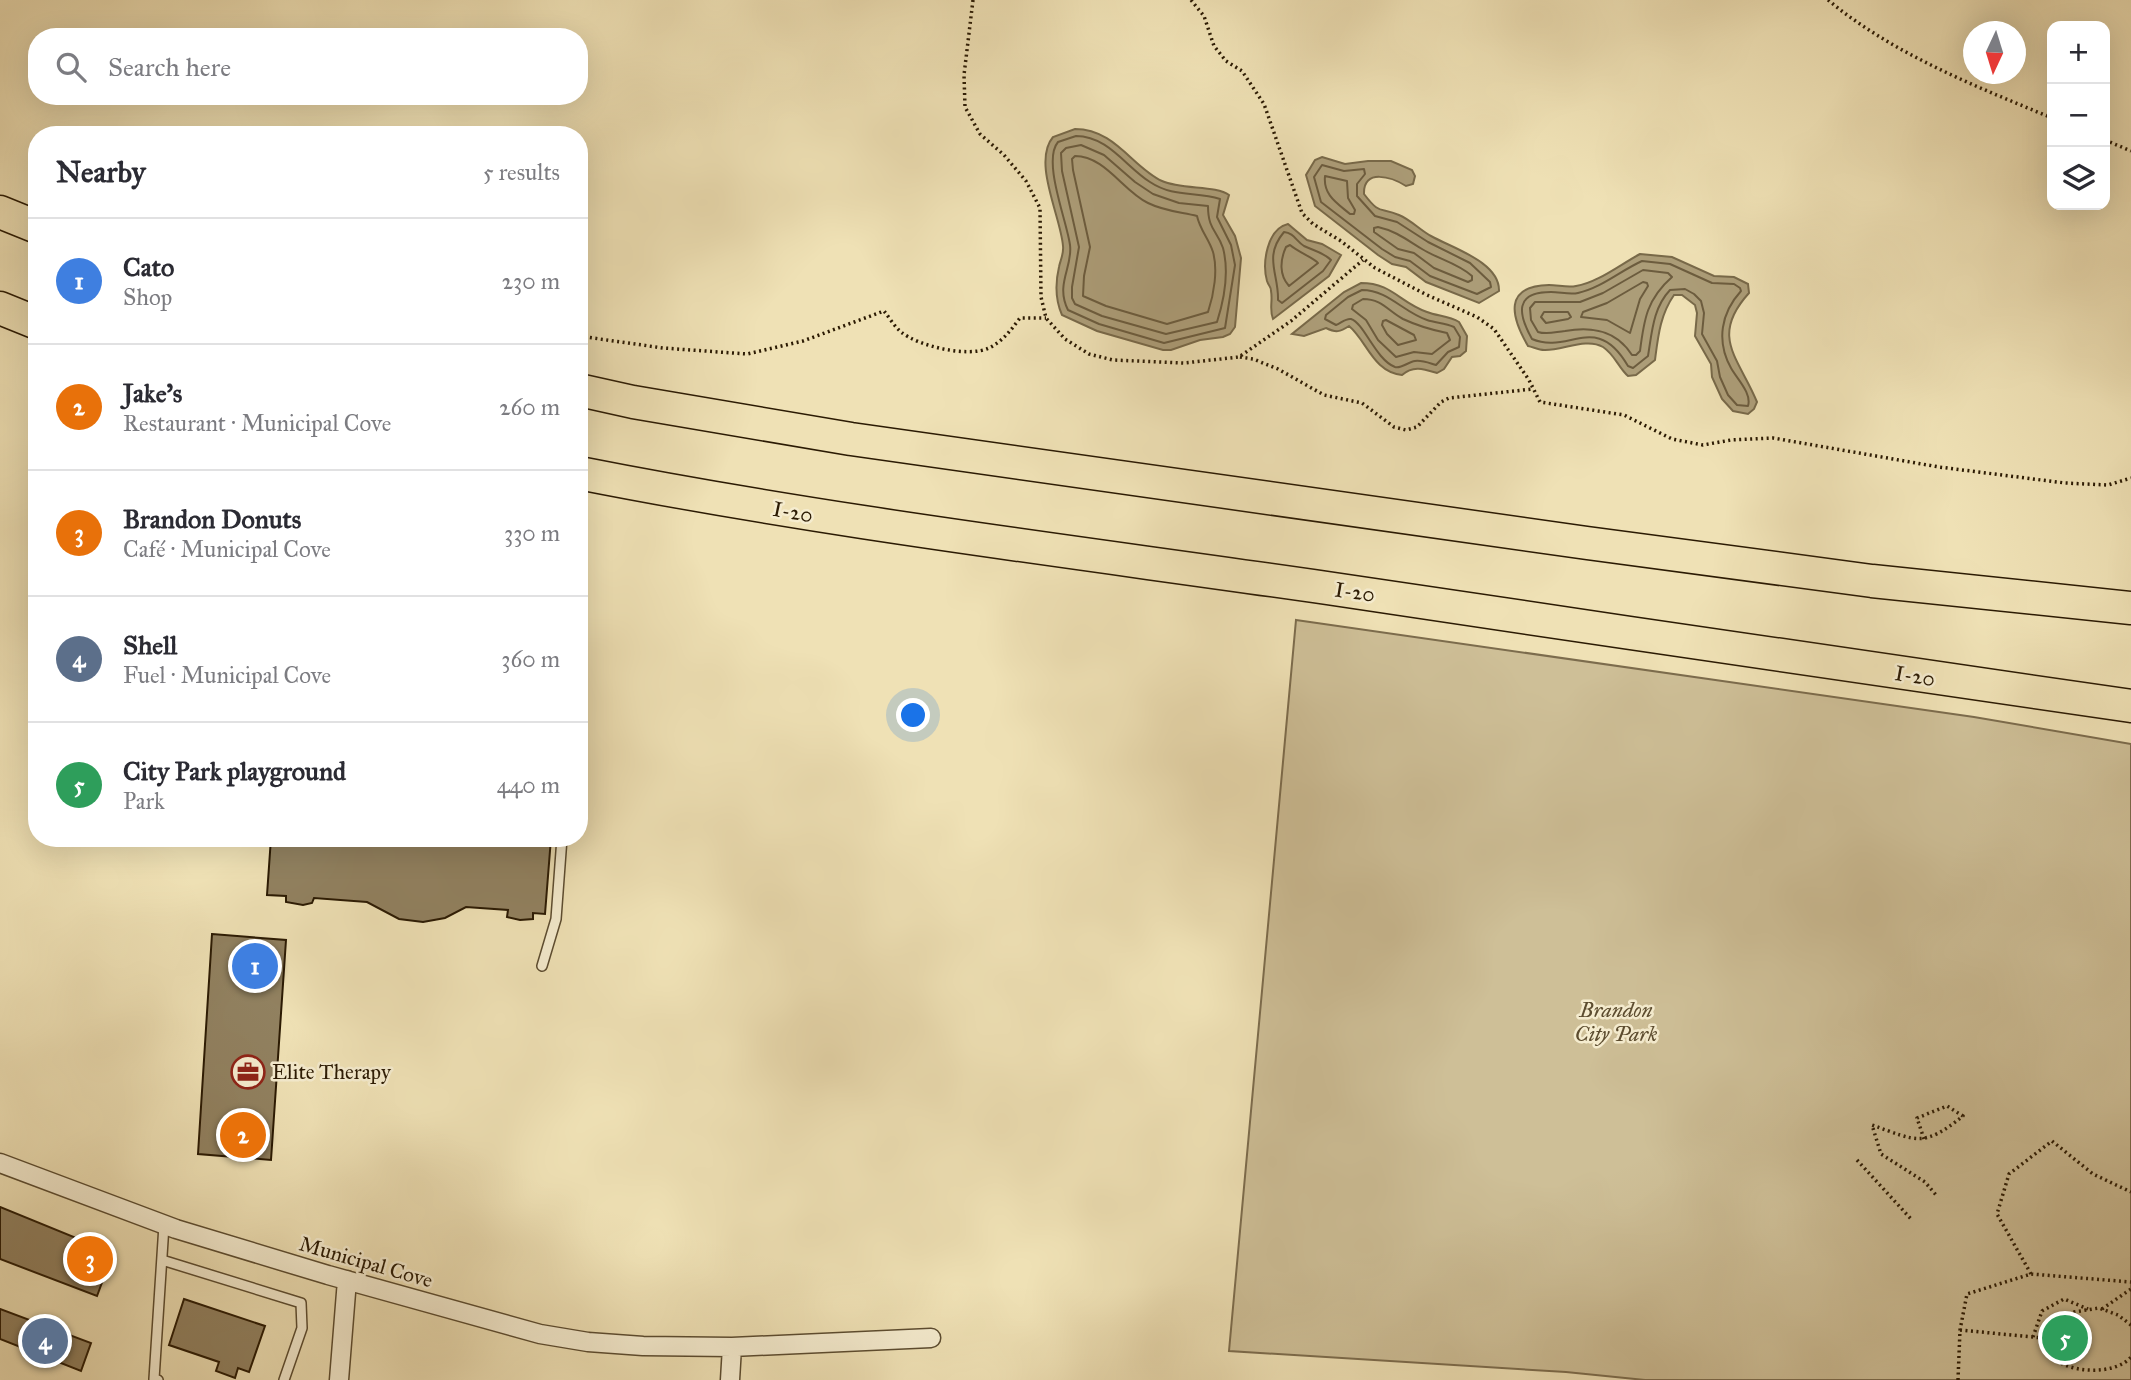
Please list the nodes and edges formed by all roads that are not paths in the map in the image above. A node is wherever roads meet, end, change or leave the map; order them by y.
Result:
1 (0, 212) edge
2 (28, 223) edge
3 (0, 308) edge
4 (0, 313) edge
5 (28, 320) edge
6 (28, 321) edge
7 (588, 392) edge
8 (588, 475) edge
9 (2131, 608) edge
10 (2131, 706) edge
11 (561, 847) edge
12 (542, 966) dead end
13 (0, 1163) edge
14 (164, 1224) junction
15 (162, 1260) junction
16 (347, 1280) junction
17 (931, 1338) dead end
18 (732, 1347) junction
19 (158, 1380) edge
20 (284, 1380) edge
21 (339, 1380) edge
22 (730, 1380) edge

1 - 2 highway
3 - 5 highway
4 - 6 highway
7 - 9 highway
8 - 10 highway, I-20
11 - 12 lane
13 - 14 street, Municipal Cove
14 - 15 lane
14 - 16 street, Municipal Cove
15 - 19 lane
15 - 20 lane
16 - 18 street, Municipal Cove
16 - 21 street
17 - 18 street, Municipal Cove
18 - 22 street

